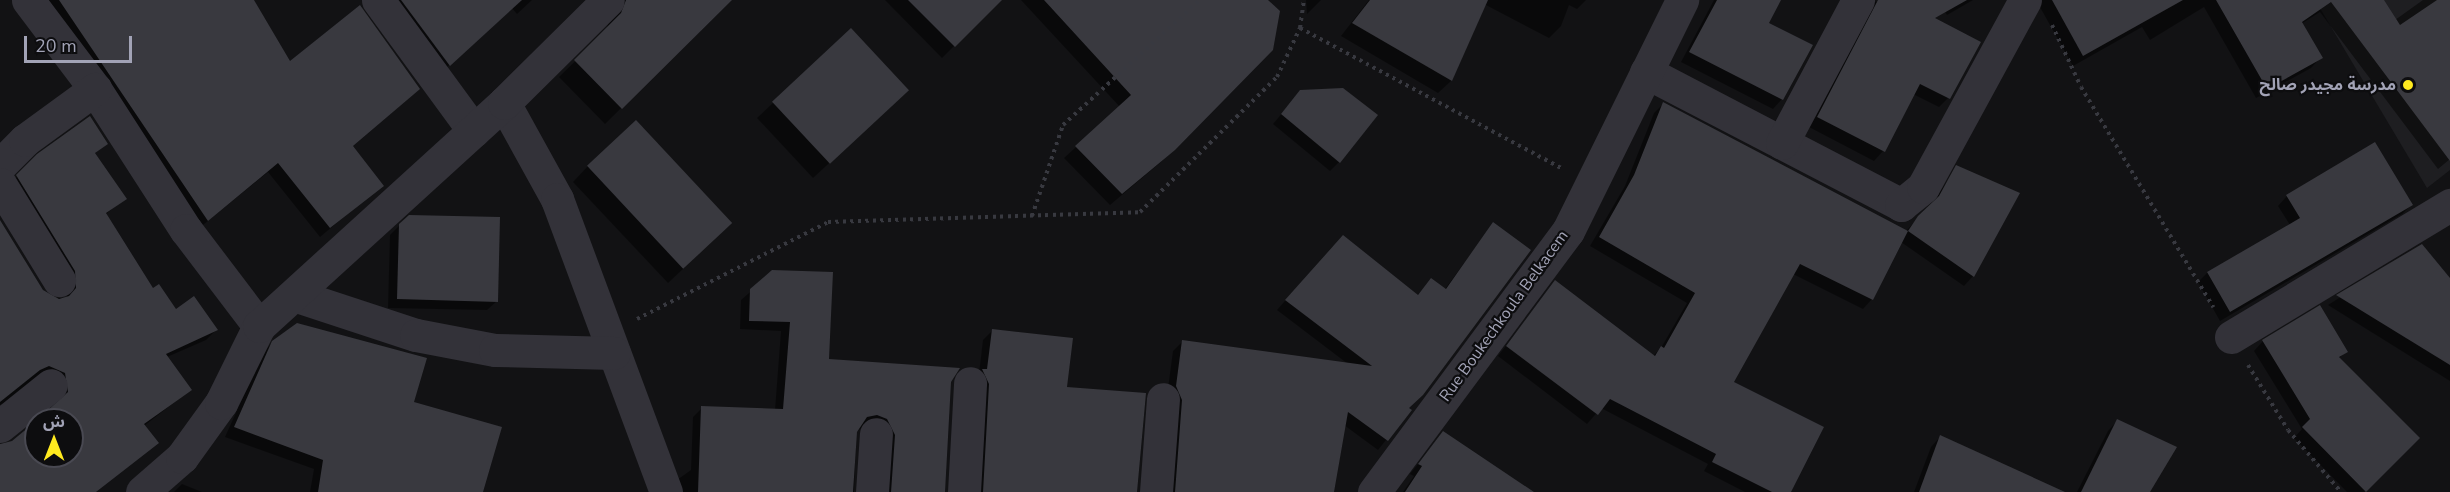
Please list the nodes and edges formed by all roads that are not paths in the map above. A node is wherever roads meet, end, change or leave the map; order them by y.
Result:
1 (28, 0) edge
2 (378, 0) edge
3 (608, 0) edge
4 (1682, 0) edge
5 (1858, 0) edge
6 (2037, 10) edge
7 (1646, 72) junction
8 (95, 88) junction
9 (504, 103) junction
10 (474, 131) junction
11 (1782, 143) junction
12 (0, 165) edge
13 (0, 184) edge
14 (2450, 205) edge
15 (59, 280) dead end
16 (294, 295) junction
17 (259, 326) junction
18 (2231, 337) road end
19 (611, 344) junction
20 (970, 383) dead end
21 (51, 385) dead end
22 (1162, 399) dead end
23 (0, 426) edge
24 (876, 434) dead end
25 (142, 492) edge
26 (666, 492) edge
27 (872, 492) edge
28 (964, 492) edge
29 (1156, 492) edge
30 (1374, 492) edge

1 - 8 street
2 - 10 street
3 - 9 street
4 - 7 street, Rue Boukechkoula Belkacem
5 - 11 street
6 - 11 street
7 - 11 street
7 - 30 street, Rue Boukechkoula Belkacem
8 - 12 street
8 - 17 street
9 - 10 street
9 - 19 street
10 - 16 street
13 - 15 street
14 - 18 street
16 - 17 street
16 - 19 street
17 - 25 street
19 - 26 street
20 - 28 street
21 - 23 street
22 - 29 street
24 - 27 street

